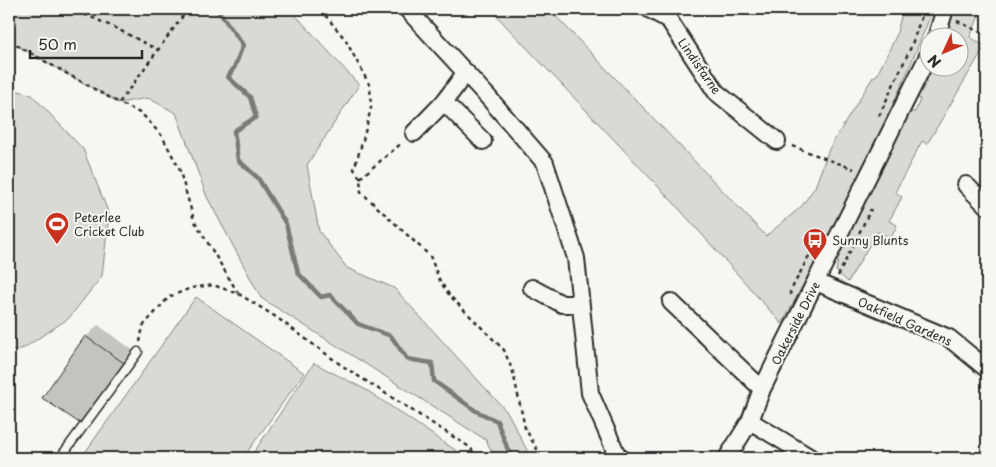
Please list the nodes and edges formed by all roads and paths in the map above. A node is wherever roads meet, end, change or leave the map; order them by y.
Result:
1 (69, 9) edge
2 (188, 9) edge
3 (320, 9) edge
4 (407, 9) edge
5 (649, 9) edge
6 (924, 9) edge
7 (944, 12) edge
8 (939, 28) edge
9 (987, 35) edge
10 (9, 41) edge
11 (158, 50) junction
12 (466, 72) junction
13 (918, 77) edge
14 (444, 102) junction
15 (119, 103) junction
16 (878, 118) dead end
17 (414, 133) joint
18 (483, 140) dead end
19 (777, 140) joint
20 (870, 175) junction
21 (360, 178) junction
22 (966, 185) dead end
23 (987, 206) edge
24 (822, 231) dead end
25 (816, 282) junction
26 (532, 288) dead end
27 (239, 294) junction
28 (671, 302) dead end
29 (580, 304) junction
30 (798, 318) junction
31 (138, 352) joint
32 (987, 370) edge
33 (762, 389) junction
34 (750, 421) junction
35 (618, 457) edge
36 (60, 458) edge
37 (476, 458) edge
38 (547, 458) edge
39 (728, 458) edge
40 (811, 458) edge

1 - 11 path
2 - 11 path
3 - 21 path
4 - 12 street
5 - 19 street, Lindisfarne
6 - 16 path
7 - 8 street
7 - 9 path
10 - 15 path
11 - 15 path
12 - 14 street
12 - 29 street
13 - 20 street, Oakerside Drive
14 - 17 street
14 - 18 street
15 - 27 path
17 - 21 path
19 - 20 path
20 - 25 street, Oakerside Drive
21 - 38 path
22 - 23 street
24 - 30 path
25 - 30 street, Oakerside Drive
25 - 32 street, Oakfield Gardens
26 - 29 street
27 - 31 path
27 - 37 path
28 - 33 street
29 - 35 street
30 - 33 street, Oakerside Drive
31 - 36 lane
33 - 34 street, Oakerside Drive
34 - 39 street
34 - 40 street

